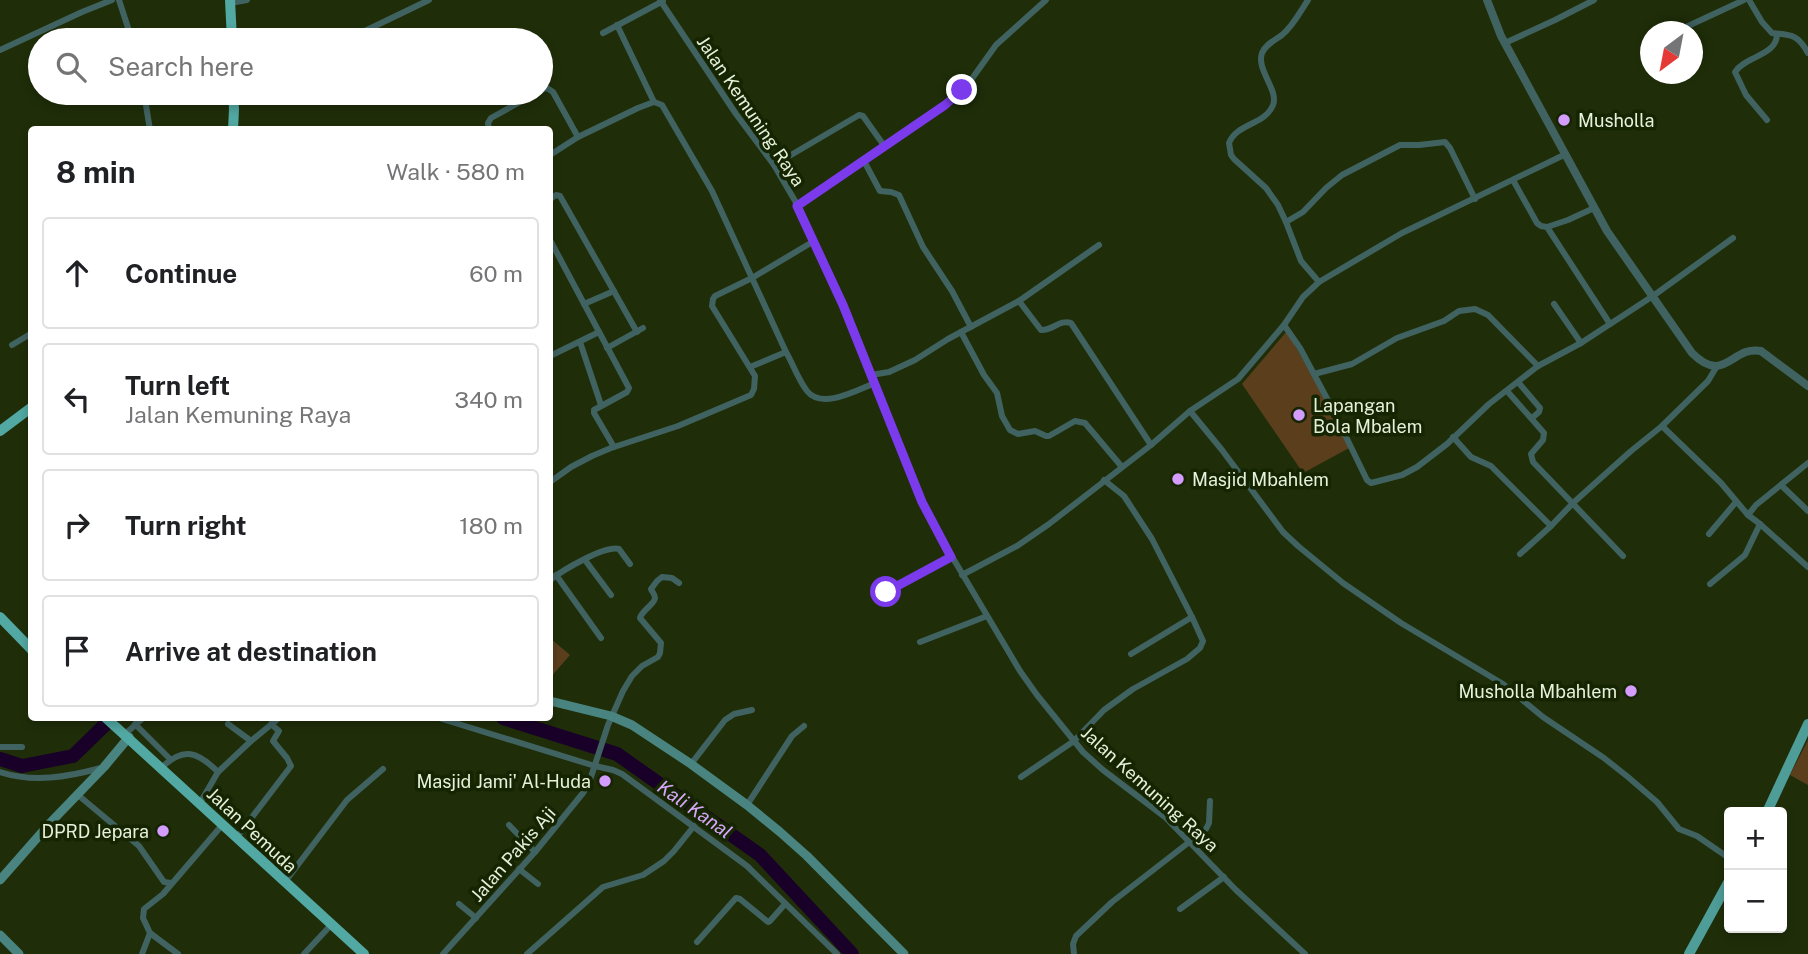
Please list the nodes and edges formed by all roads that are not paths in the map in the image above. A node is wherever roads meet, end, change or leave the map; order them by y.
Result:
1 (112, 0) edge
2 (119, 0) edge
3 (247, 0) edge
4 (429, 0) edge
5 (1046, 0) edge
6 (1308, 0) edge
7 (1486, 0) edge
8 (1594, 0) edge
9 (1746, 0) edge
10 (230, 1) edge
11 (662, 1) edge
12 (420, 2) edge
13 (1699, 21) edge
14 (617, 25) junction
15 (47, 28) edge
16 (128, 28) edge
17 (231, 28) edge
18 (369, 28) edge
19 (603, 33) dead end
20 (1777, 34) junction
21 (28, 37) edge
22 (1505, 43) junction
23 (0, 50) edge
24 (1808, 53) edge
25 (553, 92) edge
26 (654, 102) junction
27 (146, 105) edge
28 (234, 105) edge
29 (514, 105) edge
30 (1768, 120) dead end
31 (149, 126) edge
32 (233, 126) edge
33 (488, 126) edge
34 (578, 137) junction
35 (885, 147) junction
36 (553, 153) edge
37 (1566, 154) junction
38 (864, 161) junction
39 (774, 165) junction
40 (1513, 180) junction
41 (553, 197) edge
42 (1475, 199) junction
43 (797, 206) junction
44 (1594, 208) junction
45 (1286, 222) junction
46 (1547, 228) junction
47 (1733, 239) dead end
48 (814, 241) junction
49 (1099, 245) dead end
50 (553, 246) edge
51 (752, 278) junction
52 (1319, 282) junction
53 (614, 291) junction
54 (1653, 296) junction
55 (1019, 301) junction
56 (584, 304) junction
57 (1554, 304) dead end
58 (1610, 324) junction
59 (1284, 325) junction
60 (971, 327) junction
61 (599, 332) junction
62 (961, 332) junction
63 (28, 335) edge
64 (580, 342) junction
65 (1581, 343) junction
66 (12, 345) dead end
67 (607, 348) junction
68 (786, 352) junction
69 (553, 355) edge
70 (1538, 366) junction
71 (1717, 366) junction
72 (750, 367) junction
73 (872, 374) junction
74 (1314, 374) junction
75 (1518, 382) junction
76 (875, 383) junction
77 (1808, 386) edge
78 (1507, 391) junction
79 (601, 405) junction
80 (28, 410) edge
81 (1190, 411) junction
82 (1532, 418) junction
83 (1662, 426) junction
84 (0, 431) edge
85 (1453, 437) junction
86 (1151, 445) junction
87 (614, 447) junction
88 (1808, 463) edge
89 (1122, 467) junction
90 (553, 480) edge
91 (1104, 480) junction
92 (1781, 485) junction
93 (1736, 502) junction
94 (1573, 503) junction
95 (1808, 511) edge
96 (1748, 515) junction
97 (1760, 524) junction
98 (1551, 526) junction
99 (1709, 534) dead end
100 (1520, 554) dead end
101 (1623, 556) dead end
102 (951, 557) junction
103 (585, 560) junction
104 (630, 564) dead end
105 (1808, 567) edge
106 (556, 575) junction
107 (962, 575) junction
108 (553, 578) edge
109 (679, 583) dead end
110 (1710, 584) dead end
111 (886, 592) dead end
112 (611, 595) dead end
113 (987, 616) junction
114 (0, 617) edge
115 (1192, 617) junction
116 (601, 638) dead end
117 (920, 642) dead end
118 (28, 646) edge
119 (1131, 654) dead end
120 (553, 702) edge
121 (752, 710) dead end
122 (610, 720) junction
123 (110, 721) edge
124 (138, 721) edge
125 (275, 721) edge
126 (449, 721) edge
127 (135, 723) junction
128 (229, 724) dead end
129 (271, 724) junction
130 (1808, 724) edge
131 (804, 726) dead end
132 (124, 733) junction
133 (251, 740) junction
134 (1074, 741) junction
135 (0, 747) edge
136 (22, 747) dead end
137 (170, 759) junction
138 (595, 763) junction
139 (691, 764) junction
140 (104, 767) junction
141 (161, 768) junction
142 (383, 769) dead end
143 (0, 772) edge
144 (218, 772) junction
145 (1021, 777) dead end
146 (78, 795) junction
147 (1210, 801) dead end
148 (200, 803) junction
149 (747, 805) junction
150 (1768, 807) edge
151 (223, 824) junction
152 (509, 825) dead end
153 (694, 826) junction
154 (237, 838) junction
155 (1190, 842) junction
156 (535, 852) junction
157 (1724, 855) edge
158 (519, 869) junction
159 (1224, 877) junction
160 (0, 880) edge
161 (171, 883) junction
162 (284, 883) junction
163 (538, 884) dead end
164 (1724, 890) edge
165 (459, 904) dead end
166 (785, 904) junction
167 (1180, 909) dead end
168 (475, 918) junction
169 (331, 925) junction
170 (149, 933) junction
171 (0, 935) edge
172 (697, 942) dead end
173 (19, 954) edge
174 (142, 954) edge
175 (178, 954) edge
176 (304, 954) edge
177 (364, 954) edge
178 (443, 954) edge
179 (527, 954) edge
180 (836, 954) edge
181 (904, 954) edge
182 (1074, 954) edge
183 (1305, 954) edge
184 (1689, 954) edge

1 - 15 street
2 - 16 street
3 - 10 street
4 - 12 street
5 - 35 street
6 - 45 street
7 - 22 street
8 - 22 street
9 - 13 street
9 - 20 street
10 - 17 highway
11 - 14 street
11 - 39 street, Jalan Kemuning Raya
12 - 18 street
14 - 19 street
14 - 26 street
20 - 24 street
20 - 30 street
21 - 23 street
22 - 37 street
25 - 34 street
26 - 34 street
26 - 51 street
27 - 31 street
28 - 32 highway
29 - 33 street
34 - 36 street
35 - 38 street
35 - 39 street
37 - 40 street
37 - 44 street
38 - 43 street
38 - 60 street
39 - 43 street, Jalan Kemuning Raya
40 - 42 street
40 - 46 street
41 - 53 street
42 - 45 street
42 - 52 street
43 - 48 street, Jalan Kemuning Raya
44 - 46 street
44 - 54 street
45 - 52 street
46 - 58 street
47 - 54 street
48 - 51 street
48 - 73 street, Jalan Kemuning Raya
49 - 55 street
50 - 56 street
51 - 68 street
51 - 72 street
52 - 59 street
53 - 56 street
53 - 67 street
54 - 58 street
54 - 71 street
55 - 60 street
55 - 86 street
56 - 61 street
57 - 65 street
58 - 65 street
59 - 74 street
59 - 81 street
60 - 62 street
61 - 64 street
61 - 67 street
62 - 73 street
62 - 89 street
63 - 66 street
64 - 69 street
64 - 79 street
65 - 70 street
67 - 79 street
68 - 72 street
68 - 76 street
70 - 74 street
70 - 75 street
71 - 77 street
71 - 83 street
72 - 87 street
73 - 76 street, Jalan Kemuning Raya
74 - 85 street
75 - 78 street
75 - 82 street
76 - 102 street, Jalan Kemuning Raya
78 - 82 street
78 - 85 street
79 - 87 street
80 - 84 highway
81 - 86 street
81 - 157 street
82 - 94 street
83 - 93 street
83 - 94 street
85 - 98 street
86 - 89 street
87 - 90 street
88 - 92 street
89 - 91 street
91 - 107 street
91 - 115 street
92 - 95 street
92 - 96 street
93 - 96 street
93 - 99 street
94 - 98 street
94 - 101 street
96 - 97 street
97 - 105 street
97 - 110 street
98 - 100 street
102 - 107 street, Jalan Kemuning Raya
102 - 111 street
103 - 104 street
103 - 106 street
103 - 112 street
106 - 108 street
106 - 116 street
107 - 113 street, Jalan Kemuning Raya
109 - 122 street, Jalan Pakis Aji
113 - 117 street
113 - 134 street, Jalan Kemuning Raya
114 - 118 highway
115 - 119 street
115 - 134 street
120 - 122 main road
121 - 139 street
122 - 138 street, Jalan Pakis Aji
122 - 139 main road
123 - 132 highway, Jalan Pemuda
124 - 127 street
125 - 129 street
126 - 138 street
127 - 132 street
127 - 137 street
128 - 133 street
129 - 133 street
129 - 154 street
130 - 150 main road
131 - 149 street
132 - 140 main road
132 - 141 highway, Jalan Pemuda
133 - 144 street
134 - 145 street
134 - 155 street, Jalan Kemuning Raya
135 - 136 street
137 - 141 street
137 - 144 street
138 - 153 street
138 - 156 street, Jalan Pakis Aji
139 - 149 main road
140 - 143 street
140 - 146 main road
141 - 148 highway, Jalan Pemuda
142 - 162 street
144 - 148 street
146 - 160 main road
146 - 161 street
147 - 155 street
148 - 151 highway, Jalan Pemuda
149 - 181 main road
151 - 154 highway, Jalan Pemuda
151 - 161 street
152 - 156 street
153 - 166 street
153 - 179 street
154 - 162 highway, Jalan Pemuda
155 - 159 street, Jalan Kemuning Raya
155 - 182 street
156 - 158 street, Jalan Pakis Aji
158 - 163 street
158 - 168 street, Jalan Pakis Aji
159 - 167 street
159 - 183 street, Jalan Kemuning Raya
161 - 170 street
162 - 169 highway, Jalan Pemuda
164 - 184 main road
165 - 168 street
166 - 172 street
166 - 180 street
168 - 178 street, Jalan Pakis Aji
169 - 176 street
169 - 177 highway, Jalan Pemuda
170 - 174 street
170 - 175 street
171 - 173 main road

